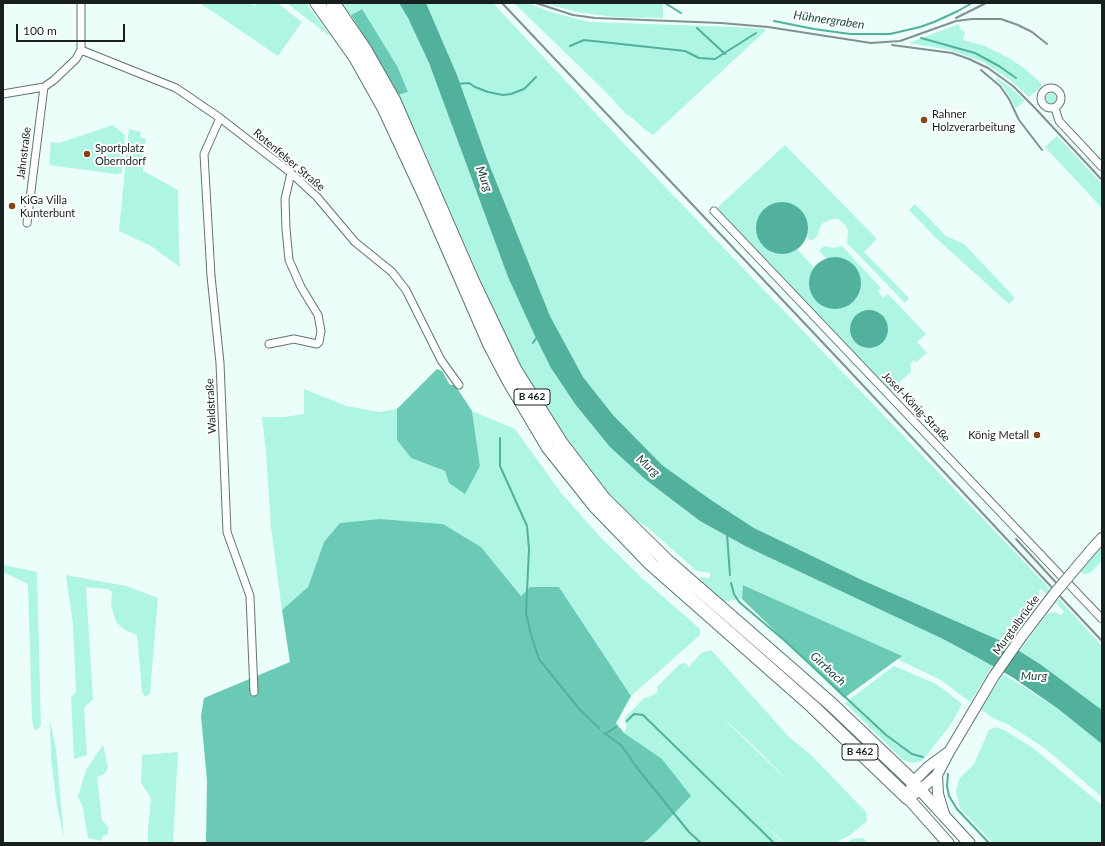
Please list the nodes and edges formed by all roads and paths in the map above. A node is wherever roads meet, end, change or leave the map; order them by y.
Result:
1 (81, 3) edge
2 (317, 3) edge
3 (334, 3) edge
4 (81, 50) junction
5 (44, 87) junction
6 (3, 94) edge
7 (1055, 108) dead end
8 (220, 118) junction
9 (1102, 167) edge
10 (291, 173) junction
11 (714, 211) dead end
12 (27, 223) dead end
13 (269, 344) dead end
14 (459, 385) dead end
15 (1102, 538) edge
16 (1102, 619) edge
17 (254, 692) dead end
18 (949, 752) junction
19 (937, 775) junction
20 (917, 786) junction
21 (908, 798) junction
22 (944, 814) junction
23 (948, 843) edge
24 (969, 843) edge

1 - 4 street
2 - 21 highway, B 462
3 - 20 highway, B 462
4 - 5 street
4 - 8 street, Rotenfelser Straße
5 - 6 street
5 - 12 street, Jahnstraße
7 - 9 street
8 - 10 street, Rotenfelser Straße
8 - 17 street, Waldstraße
10 - 13 street
10 - 14 street, Rotenfelser Straße
11 - 16 street, Josef-König-Straße
15 - 18 street, Murgtalbrücke, bridge
18 - 19 street, Murgtalbrücke
18 - 20 street
19 - 20 street
19 - 22 street
20 - 21 street
20 - 22 main road, B 462
21 - 23 main road, B 462
22 - 24 main road, B 462

